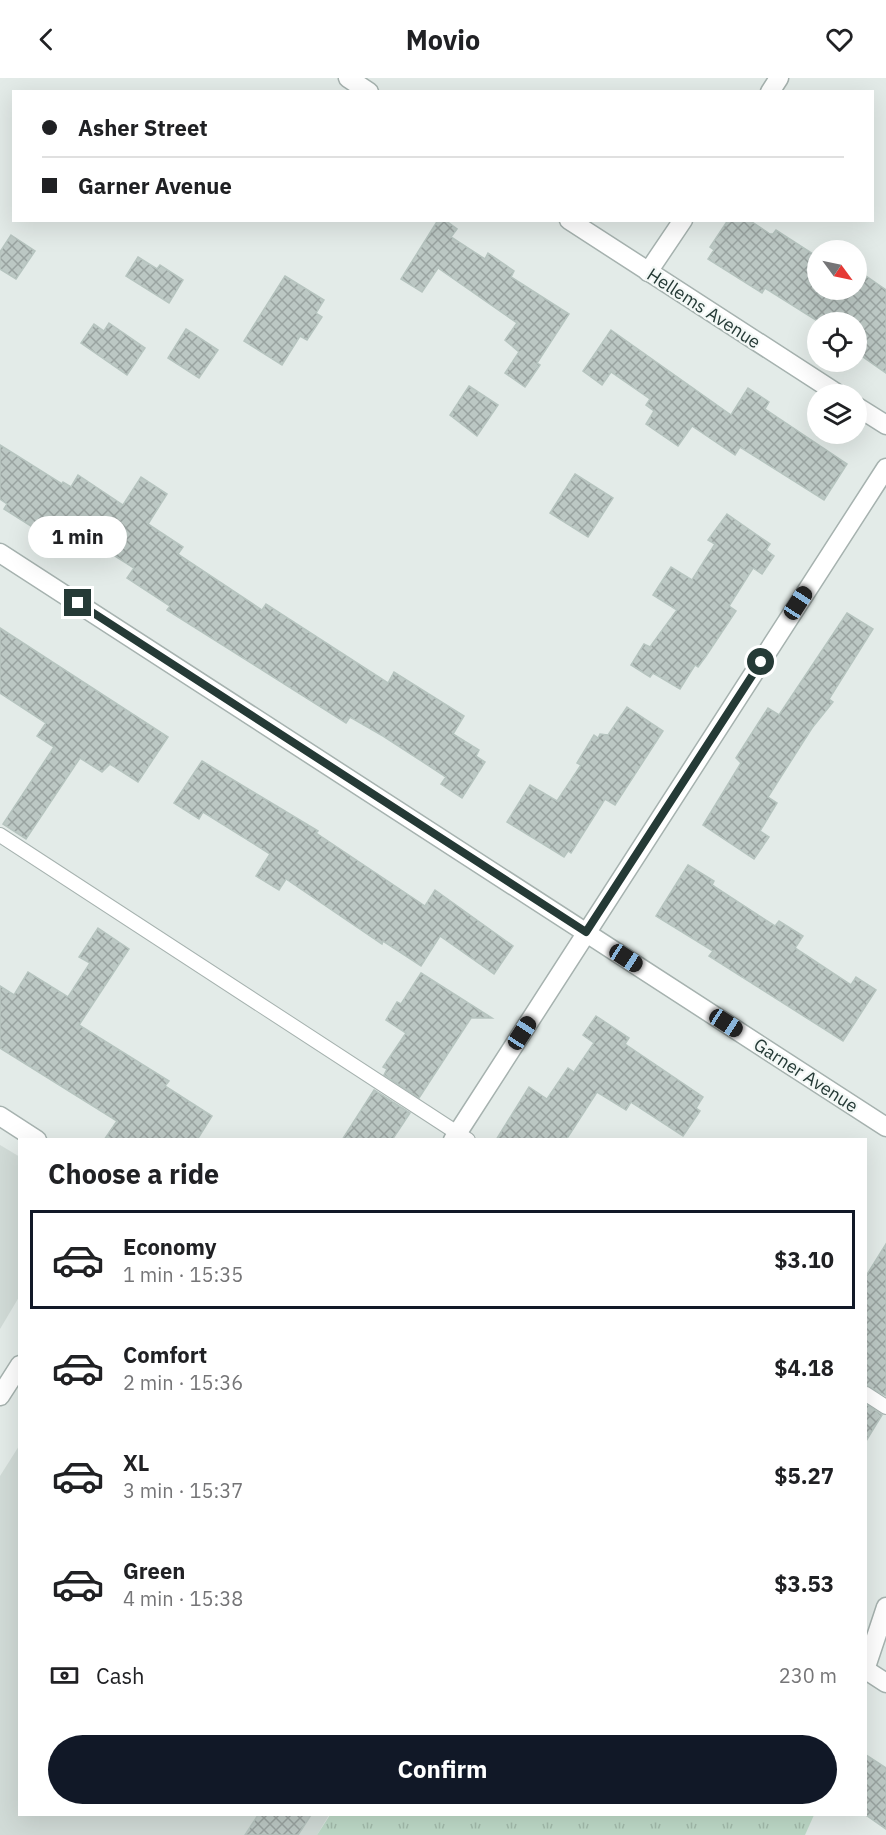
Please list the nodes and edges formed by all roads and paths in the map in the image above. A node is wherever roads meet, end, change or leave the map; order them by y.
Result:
1 (348, 78) edge
2 (366, 90) edge
3 (572, 222) edge
4 (682, 222) edge
5 (648, 272) junction
6 (822, 384) edge
7 (867, 413) edge
8 (886, 425) edge
9 (886, 468) edge
10 (0, 553) edge
11 (0, 835) edge
12 (586, 932) junction
13 (0, 1116) edge
14 (886, 1127) edge
15 (34, 1138) edge
16 (460, 1138) edge
17 (18, 1368) edge
18 (867, 1395) edge
19 (0, 1396) edge
20 (886, 1407) edge
21 (886, 1607) edge
22 (867, 1666) edge
23 (867, 1670) edge
24 (886, 1683) edge

1 - 2 street
3 - 5 street, Hellems Avenue
4 - 5 street
5 - 6 street, Hellems Avenue
7 - 8 street
9 - 12 street
10 - 12 street, Garner Avenue
11 - 16 lane
12 - 14 street, Garner Avenue
12 - 16 street
13 - 15 street
17 - 19 street
18 - 20 lane
21 - 22 street
23 - 24 street

